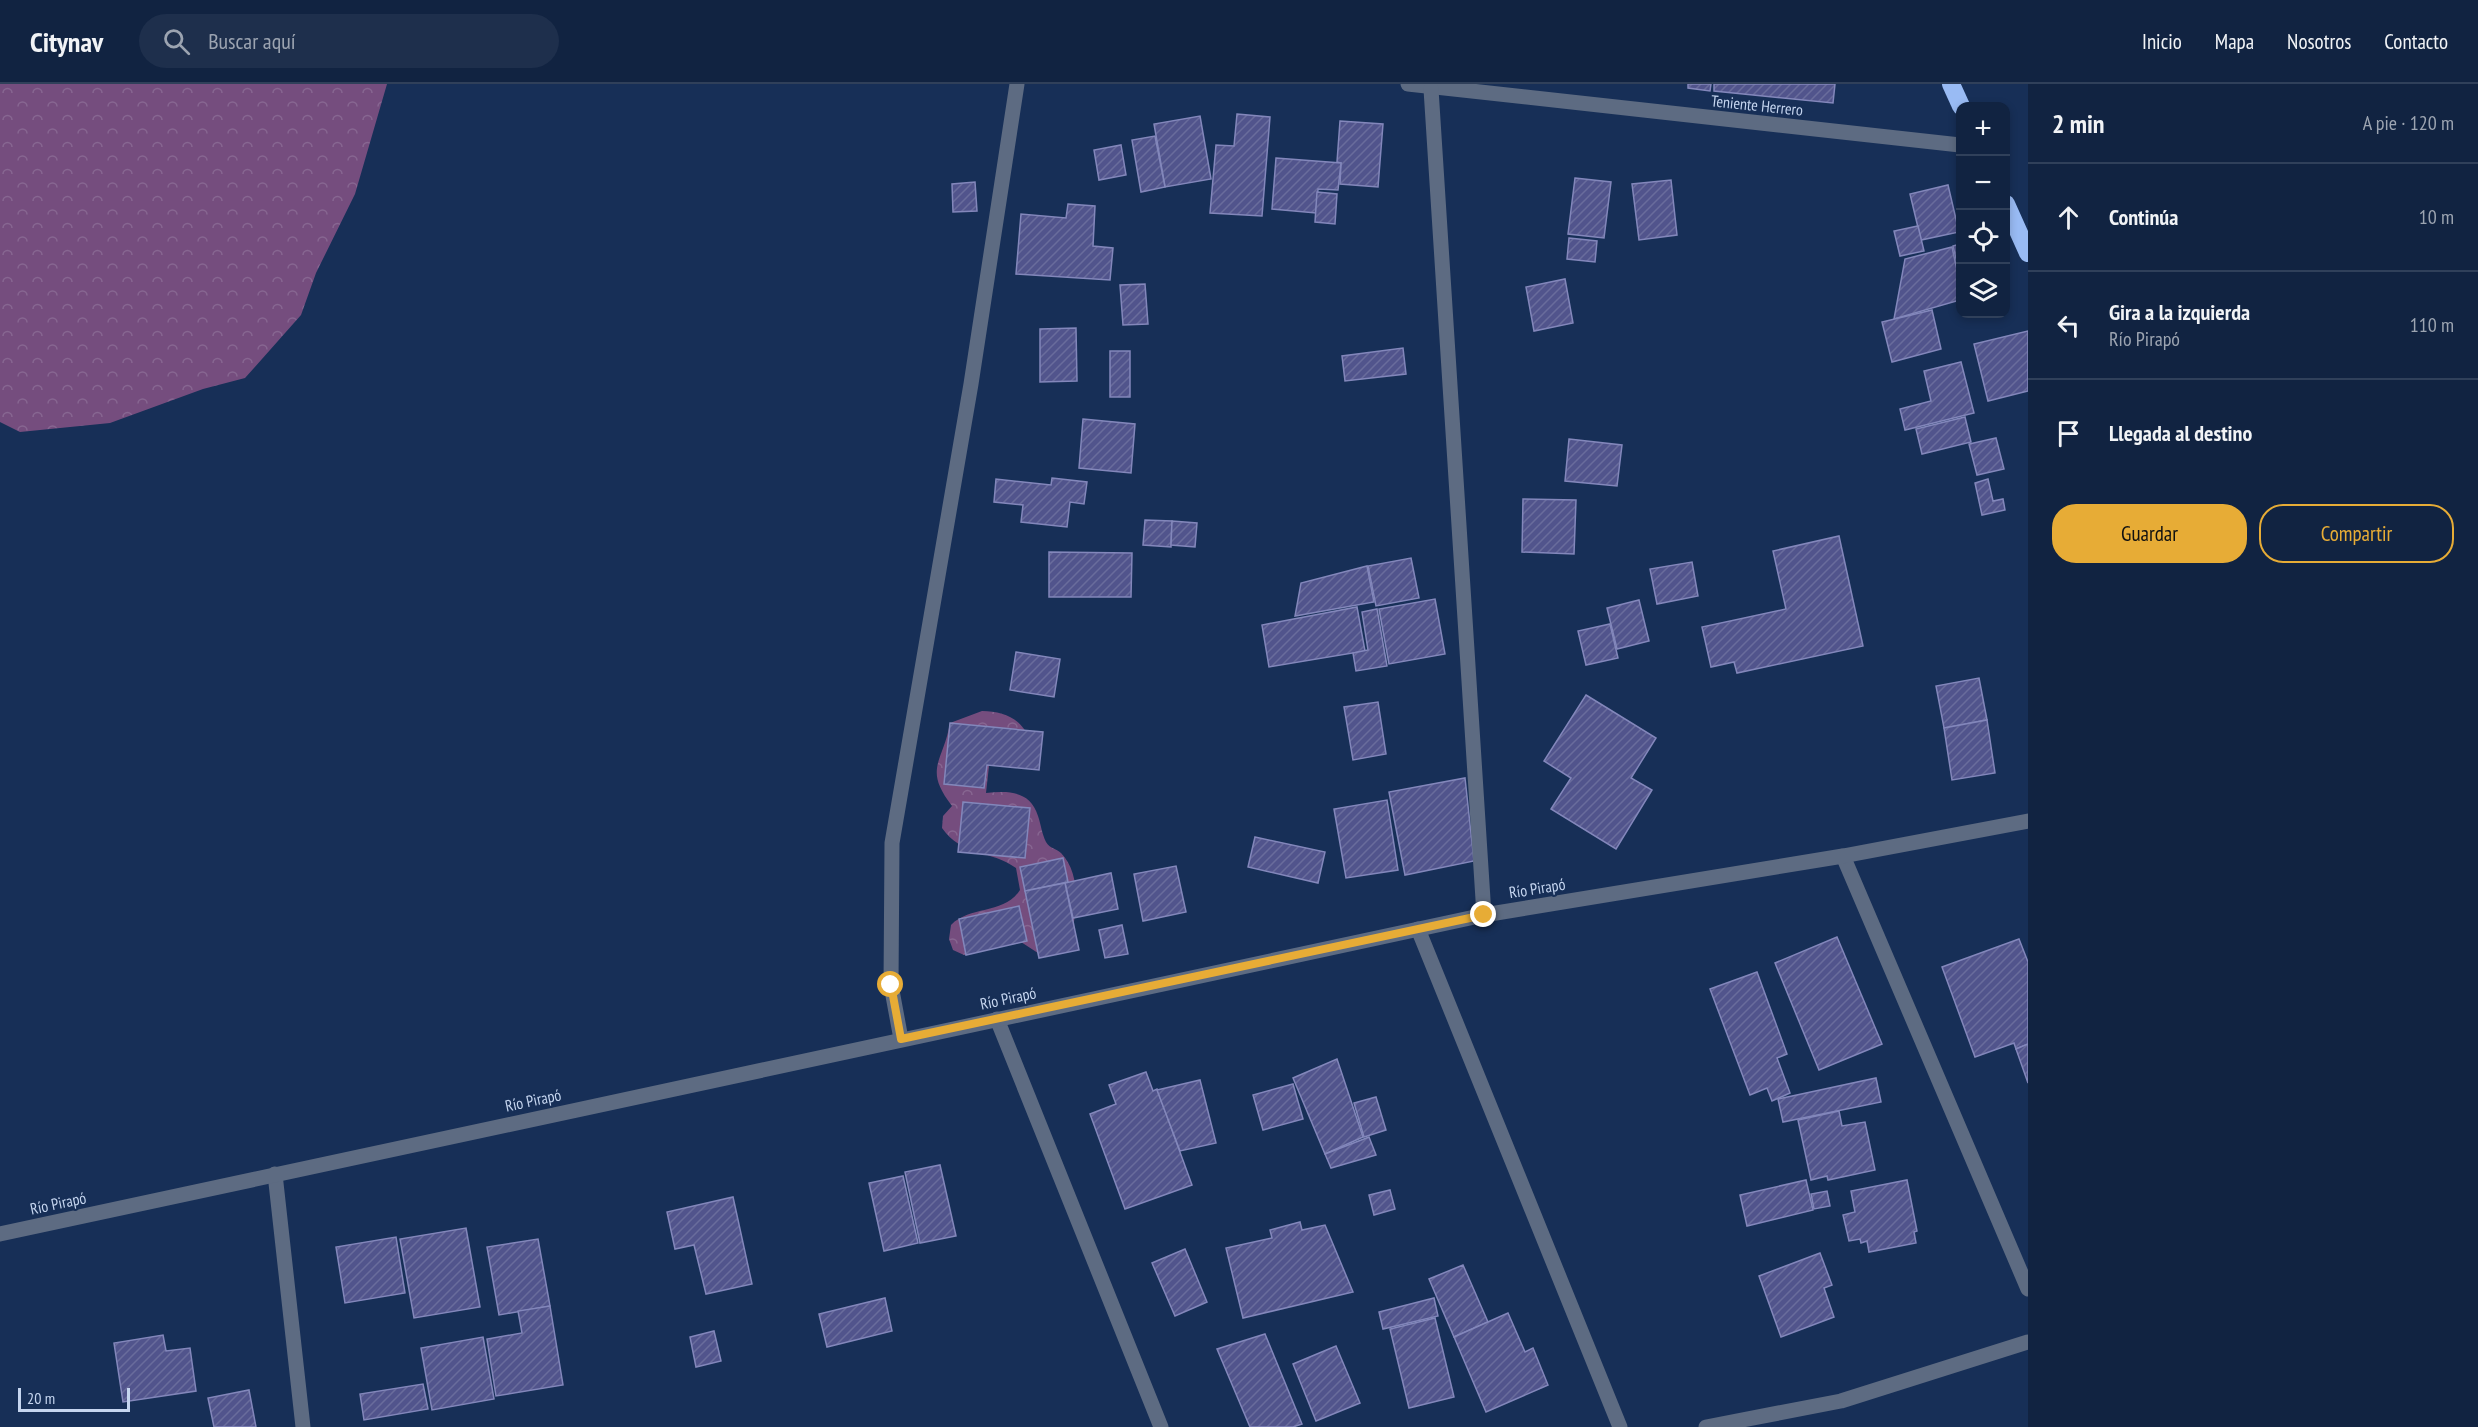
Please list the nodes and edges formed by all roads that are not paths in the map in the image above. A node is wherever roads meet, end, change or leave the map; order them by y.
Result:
1 (1017, 84) edge
2 (1408, 84) edge
3 (1951, 84) edge
4 (1431, 88) junction
5 (1959, 102) edge
6 (1956, 145) edge
7 (2009, 210) edge
8 (2028, 253) edge
9 (2028, 821) edge
10 (1843, 856) junction
11 (1484, 915) junction
12 (1418, 929) junction
13 (997, 1018) junction
14 (901, 1039) junction
15 (275, 1174) junction
16 (0, 1234) edge
17 (2028, 1289) edge
18 (2028, 1342) edge
19 (303, 1427) edge
20 (1161, 1427) edge
21 (1620, 1427) edge
22 (1706, 1427) edge

1 - 14 street
2 - 4 street, Teniente Herrero
3 - 5 highway
4 - 6 street, Teniente Herrero
4 - 11 street
7 - 8 highway
9 - 10 street, Río Pirapó
10 - 11 street, Río Pirapó
10 - 17 street
11 - 12 street, Río Pirapó
12 - 13 street, Río Pirapó
12 - 21 street
13 - 14 street, Río Pirapó
13 - 20 street
14 - 15 street, Río Pirapó
15 - 16 street, Río Pirapó
15 - 19 street
18 - 22 street

